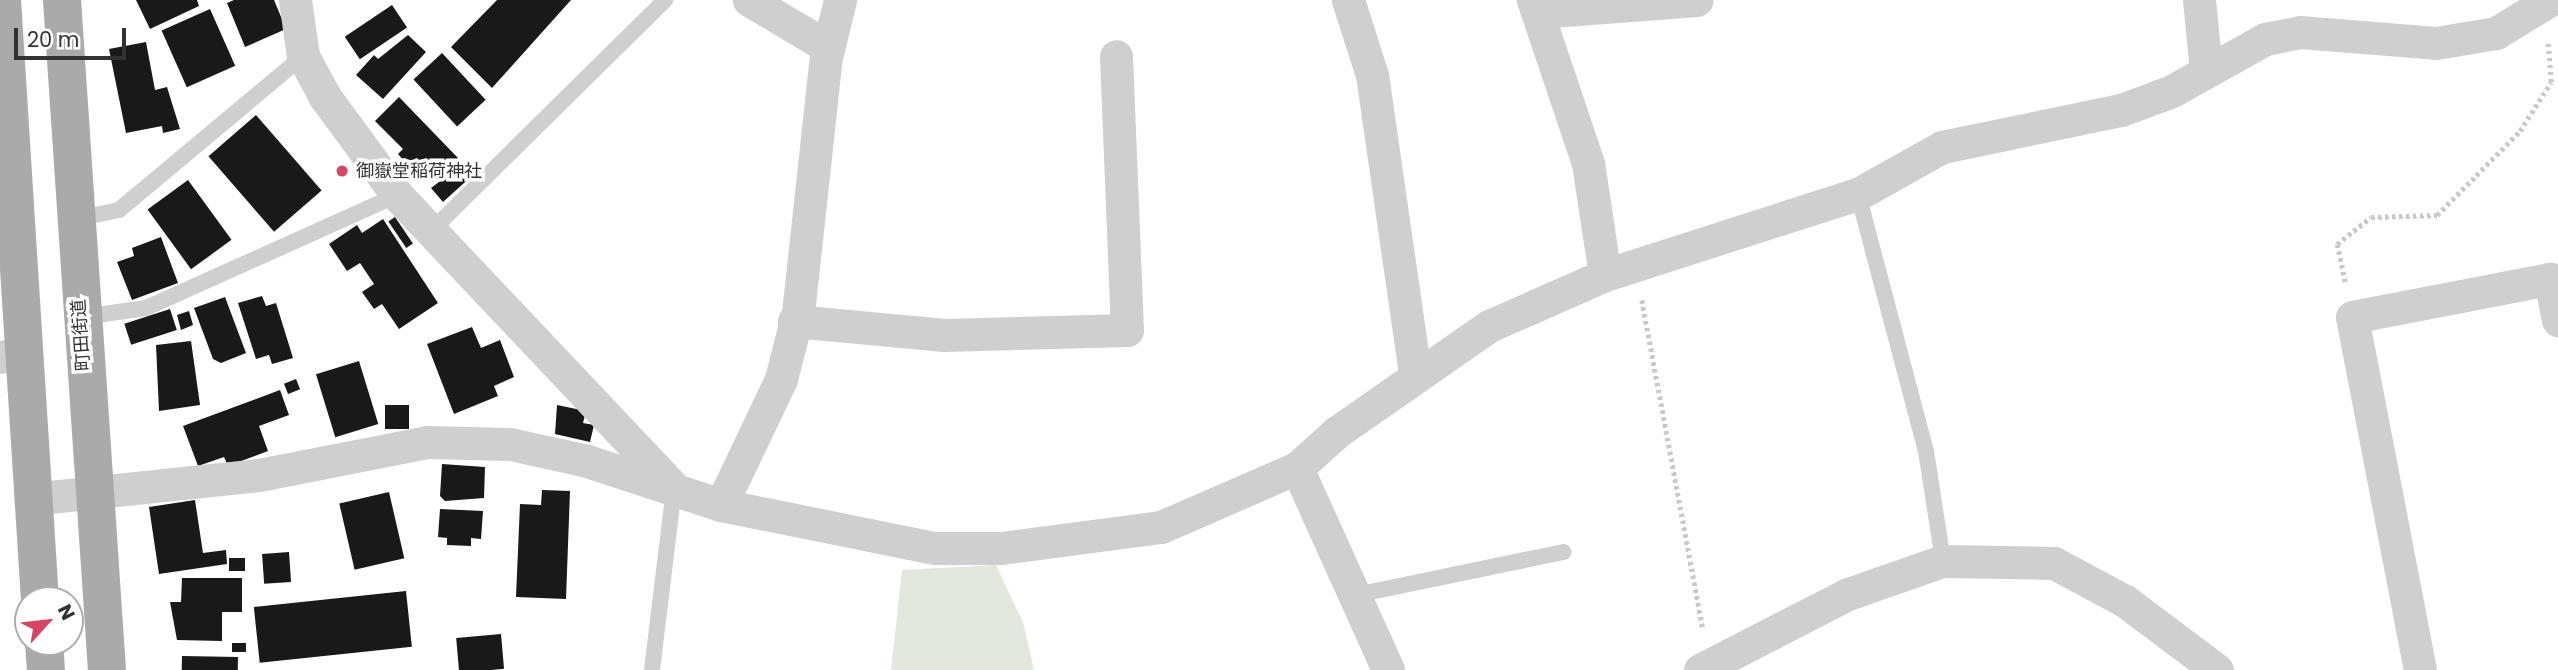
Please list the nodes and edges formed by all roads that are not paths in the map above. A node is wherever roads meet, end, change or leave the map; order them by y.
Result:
1 (2, 0) edge
2 (62, 0) edge
3 (295, 0) edge
4 (665, 0) edge
5 (749, 0) edge
6 (840, 0) edge
7 (1348, 0) edge
8 (1698, 0) edge
9 (2199, 0) edge
10 (2550, 0) edge
11 (1535, 6) edge
12 (828, 47) junction
13 (303, 56) junction
14 (1116, 56) dead end
15 (2206, 69) junction
16 (4, 105) edge
17 (1858, 194) junction
18 (397, 195) junction
19 (74, 219) junction
20 (429, 233) junction
21 (1621, 271) junction
22 (79, 318) junction
23 (2558, 320) edge
24 (794, 321) junction
25 (11, 355) edge
26 (1415, 375) junction
27 (1297, 468) junction
28 (674, 488) junction
29 (92, 493) junction
30 (32, 499) junction
31 (721, 505) junction
32 (1564, 552) dead end
33 (1943, 561) junction
34 (39, 586) edge
35 (1351, 596) junction
36 (1705, 667) edge
37 (107, 670) edge
38 (652, 670) edge
39 (1388, 670) edge
40 (2217, 670) edge
41 (2420, 670) edge

1 - 16 main road
2 - 19 main road, 町田街道
3 - 13 street
4 - 20 lane
5 - 12 street
6 - 12 street
7 - 26 street
8 - 11 street
9 - 15 street
10 - 15 street
11 - 21 street
12 - 24 street
13 - 18 street
13 - 19 lane
14 - 24 street
15 - 17 street
16 - 25 main road
17 - 21 street
17 - 33 lane
18 - 20 street
18 - 22 lane
19 - 22 main road, 町田街道
20 - 28 street
21 - 26 street
22 - 29 main road, 町田街道
23 - 41 street
24 - 31 street
25 - 30 main road
26 - 27 street
27 - 31 street
27 - 35 street
28 - 29 street
28 - 31 street
28 - 38 lane
29 - 30 street
29 - 37 main road, 町田街道
30 - 34 main road
32 - 35 lane
33 - 36 street
33 - 40 street
35 - 39 street

